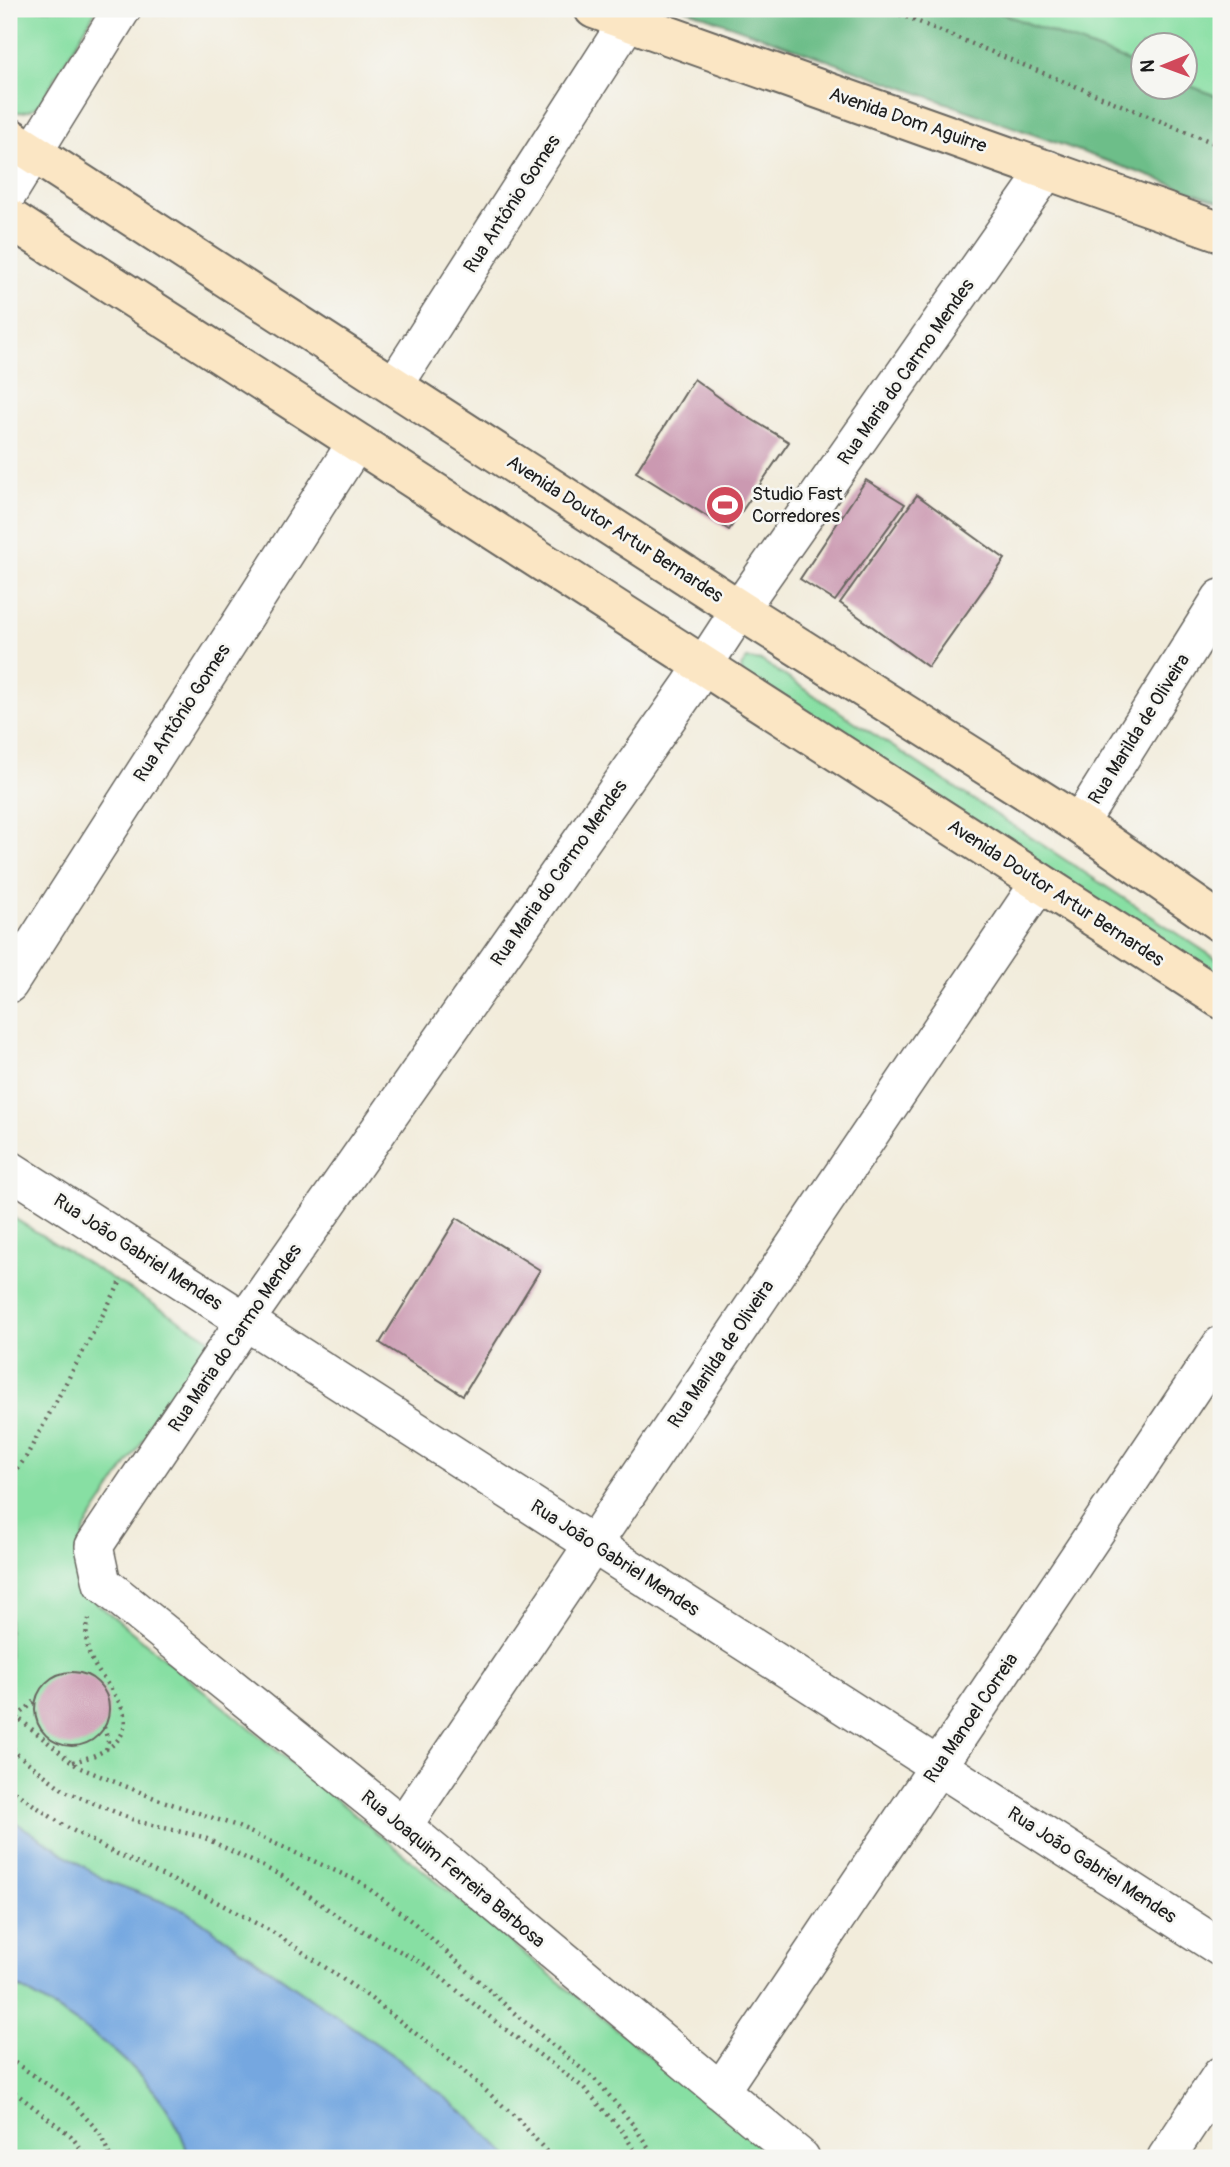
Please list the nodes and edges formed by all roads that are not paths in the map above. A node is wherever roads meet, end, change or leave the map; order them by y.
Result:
1 (122, 9) edge
2 (611, 15) edge
3 (21, 145) edge
4 (1048, 169) junction
5 (9, 192) edge
6 (9, 218) edge
7 (1221, 232) edge
8 (394, 386) junction
9 (356, 443) junction
10 (1221, 598) edge
11 (740, 610) junction
12 (704, 667) junction
13 (1079, 824) junction
14 (1040, 882) junction
15 (1221, 923) edge
16 (9, 984) edge
17 (1221, 999) edge
18 (9, 1169) edge
19 (246, 1321) junction
20 (1221, 1345) edge
21 (593, 1544) junction
22 (102, 1583) joint
23 (939, 1767) junction
24 (403, 1826) junction
25 (1221, 1948) edge
26 (1221, 2075) edge
27 (720, 2091) junction
28 (801, 2158) edge
29 (1166, 2158) edge

1 - 3 street
2 - 4 main road, Avenida Dom Aguirre
2 - 8 street, Rua Antônio Gomes
3 - 5 street
3 - 8 main road, Avenida Doutor Artur Bernardes
4 - 7 main road, Avenida Dom Aguirre
4 - 11 street, Rua Maria do Carmo Mendes
6 - 9 main road, Avenida Doutor Artur Bernardes
8 - 11 main road, Avenida Doutor Artur Bernardes
9 - 12 main road, Avenida Doutor Artur Bernardes
9 - 16 street, Rua Antônio Gomes
10 - 13 street, Rua Marilda de Oliveira
11 - 12 street, Rua Maria do Carmo Mendes
11 - 13 main road, Avenida Doutor Artur Bernardes
12 - 14 main road, Avenida Doutor Artur Bernardes
12 - 19 street, Rua Maria do Carmo Mendes
13 - 15 main road, Avenida Doutor Artur Bernardes
14 - 17 main road, Avenida Doutor Artur Bernardes
14 - 21 street, Rua Marilda de Oliveira
18 - 19 street, Rua João Gabriel Mendes
19 - 21 street, Rua João Gabriel Mendes
19 - 22 street, Rua Maria do Carmo Mendes
20 - 23 street, Rua Manoel Correia
21 - 23 street, Rua João Gabriel Mendes
21 - 24 street, Rua Marilda de Oliveira
22 - 24 street, Rua Joaquim Ferreira Barbosa
23 - 25 street, Rua João Gabriel Mendes
23 - 27 street, Rua Manoel Correia
24 - 27 street, Rua Joaquim Ferreira Barbosa
26 - 29 street
27 - 28 street, Rua Joaquim Ferreira Barbosa

